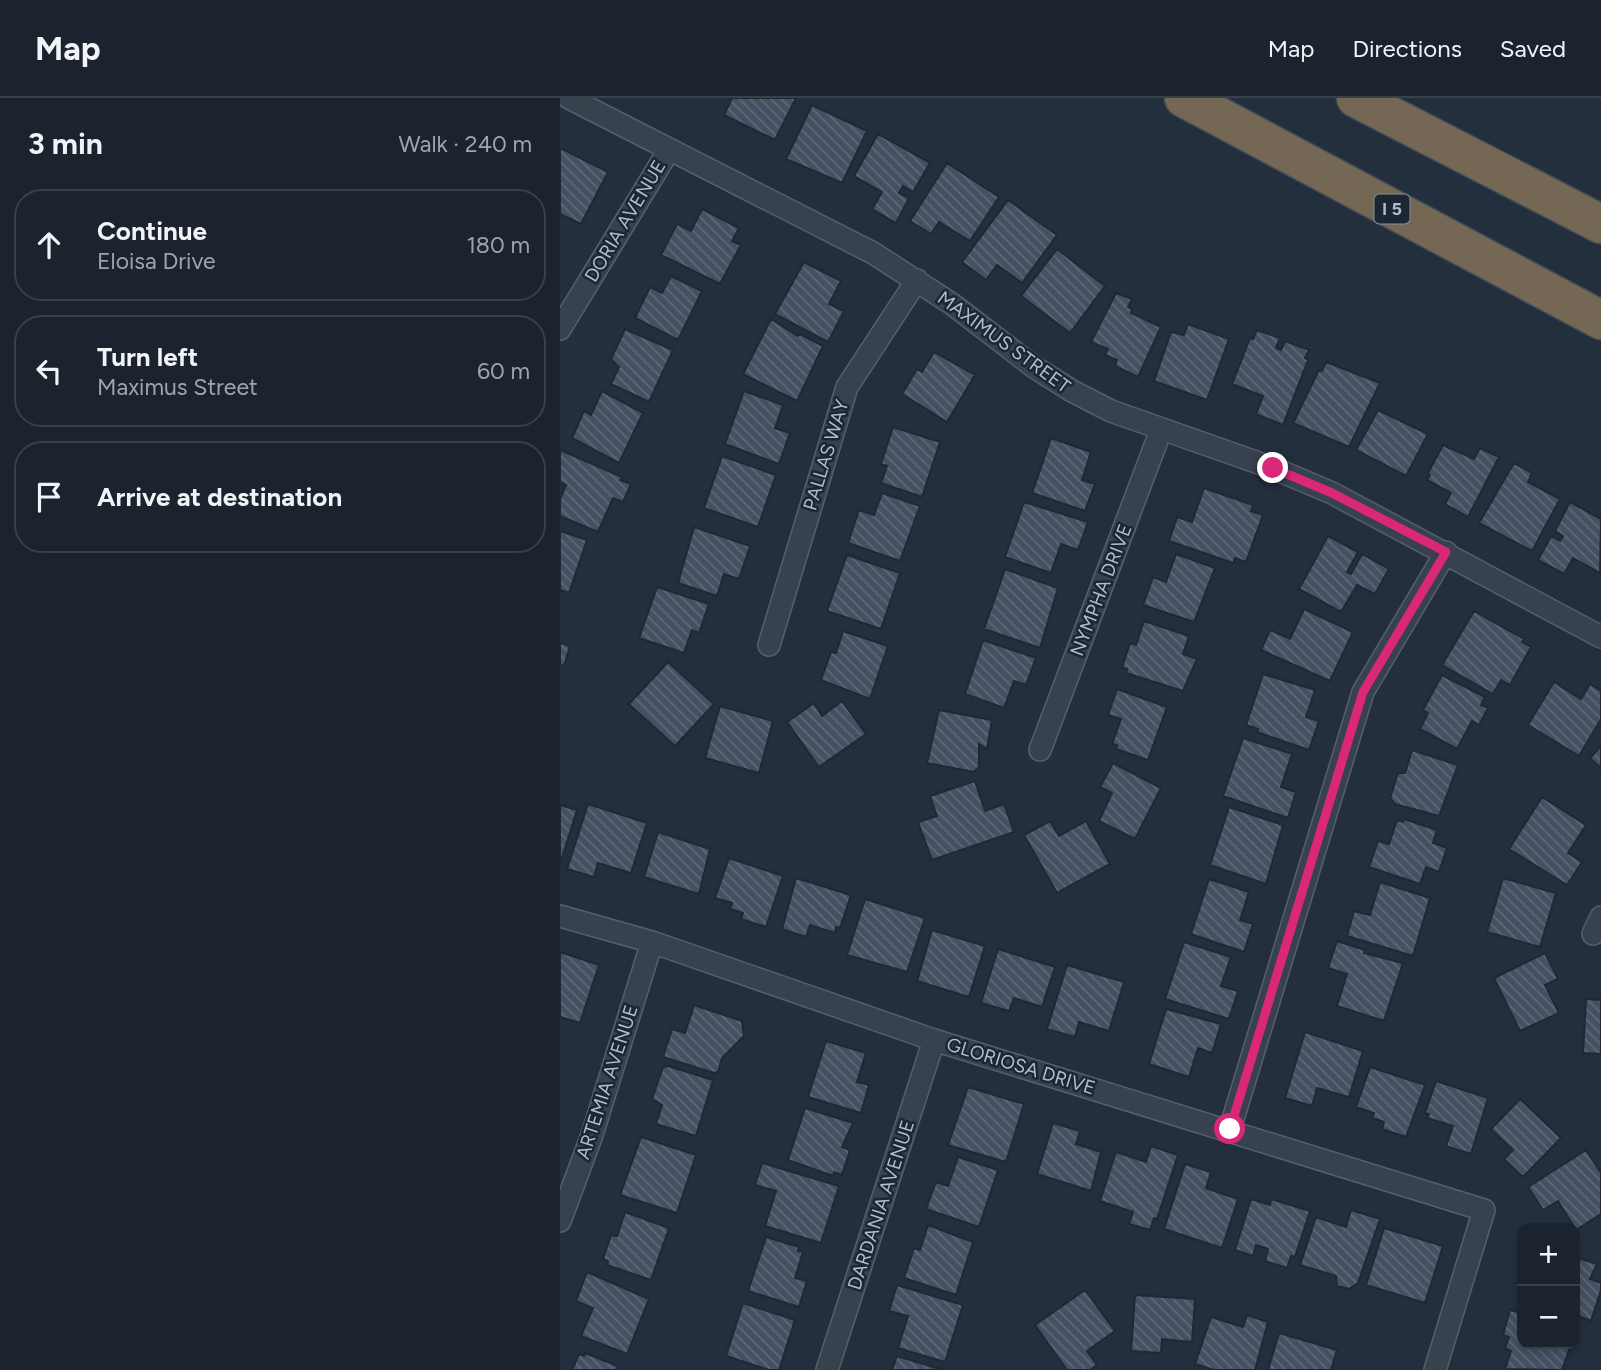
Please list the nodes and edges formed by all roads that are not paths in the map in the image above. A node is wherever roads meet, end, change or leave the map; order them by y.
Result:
1 (569, 98) edge
2 (1184, 98) edge
3 (1356, 98) edge
4 (669, 150) junction
5 (1601, 224) edge
6 (917, 280) junction
7 (1601, 320) edge
8 (560, 329) edge
9 (1161, 430) junction
10 (1446, 552) junction
11 (1601, 637) edge
12 (769, 645) dead end
13 (1040, 750) dead end
14 (560, 916) edge
15 (652, 942) junction
16 (934, 1040) junction
17 (1230, 1129) junction
18 (560, 1221) edge
19 (827, 1370) edge
20 (1435, 1370) edge

1 - 4 street, MAXIMUS STREET
2 - 7 highway, I 5
3 - 5 highway
4 - 6 street, MAXIMUS STREET
4 - 8 street, DORIA AVENUE
6 - 9 street, MAXIMUS STREET
6 - 12 street, PALLAS WAY
9 - 10 street, MAXIMUS STREET
9 - 13 street, NYMPHA DRIVE
10 - 11 street, MAXIMUS STREET
10 - 17 street
14 - 15 street, GLORIOSA DRIVE
15 - 16 street, GLORIOSA DRIVE
15 - 18 street, ARTEMIA AVENUE
16 - 17 street, GLORIOSA DRIVE
16 - 19 street, DARDANIA AVENUE
17 - 20 street, GLORIOSA DRIVE

